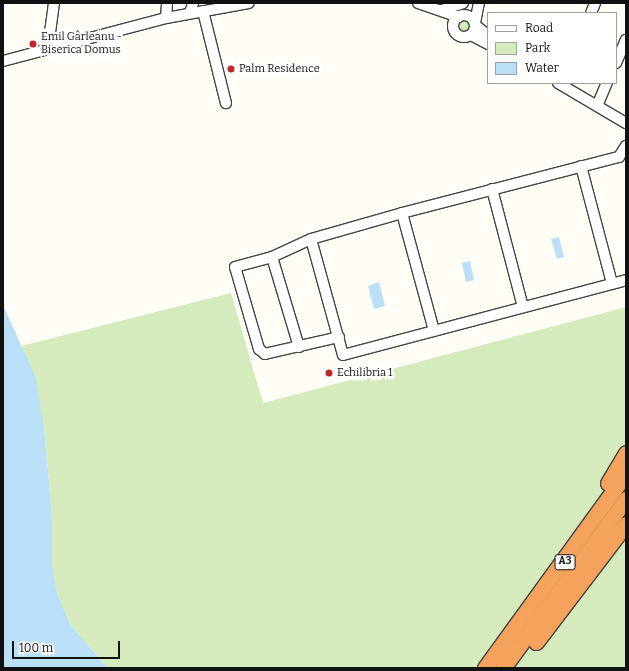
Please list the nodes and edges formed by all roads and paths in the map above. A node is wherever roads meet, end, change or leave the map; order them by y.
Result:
1 (54, 3) edge
2 (167, 3) edge
3 (248, 3) edge
4 (419, 3) edge
5 (463, 3) edge
6 (471, 3) edge
7 (479, 3) edge
8 (191, 8) edge
9 (437, 10) junction
10 (203, 11) junction
11 (166, 18) junction
12 (459, 18) junction
13 (475, 24) junction
14 (487, 34) edge
15 (471, 35) junction
16 (626, 40) edge
17 (487, 43) edge
18 (48, 47) junction
19 (3, 60) edge
20 (617, 61) edge
21 (561, 84) edge
22 (607, 84) edge
23 (226, 103) dead end
24 (597, 106) junction
25 (626, 123) edge
26 (623, 155) edge
27 (581, 166) junction
28 (492, 189) junction
29 (402, 213) junction
30 (311, 239) junction
31 (272, 256) junction
32 (626, 280) edge
33 (612, 283) junction
34 (523, 307) junction
35 (434, 331) junction
36 (339, 337) junction
37 (299, 347) junction
38 (626, 453) edge
39 (626, 472) edge
40 (626, 499) edge
41 (626, 524) edge
42 (500, 648) junction
43 (486, 668) edge
44 (503, 668) edge
45 (515, 668) edge

1 - 18 street
2 - 11 street
3 - 10 street
4 - 9 street
5 - 9 street
6 - 12 street
7 - 13 street
8 - 10 street
8 - 11 street
9 - 12 street
10 - 23 street
11 - 18 street
12 - 13 street
12 - 15 street
13 - 14 street
13 - 15 street
15 - 17 street
16 - 20 street
18 - 19 street
21 - 24 street
22 - 24 street
24 - 25 street
26 - 27 street
27 - 28 street
27 - 33 street
28 - 29 street
28 - 34 street
29 - 30 street
29 - 35 street
30 - 31 street
30 - 36 street
31 - 37 street
31 - 37 street
32 - 33 street
33 - 34 street
34 - 35 street
35 - 36 street
36 - 37 street
38 - 42 highway
39 - 42 highway, A3
40 - 44 highway, A3
41 - 45 highway
42 - 43 highway, A3

